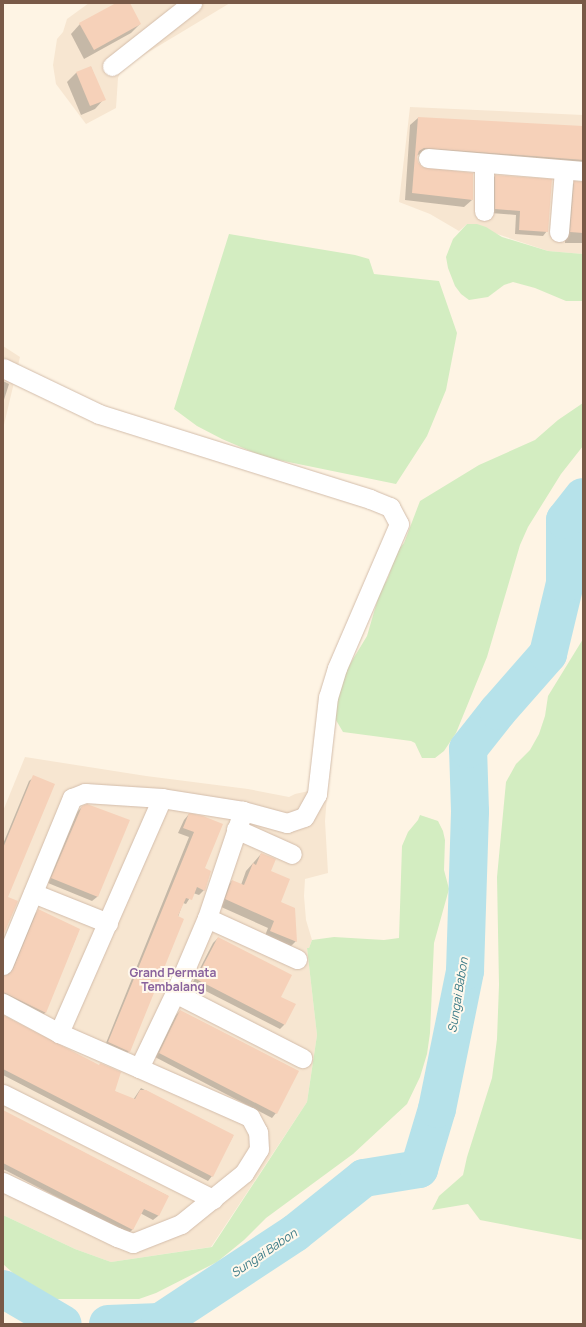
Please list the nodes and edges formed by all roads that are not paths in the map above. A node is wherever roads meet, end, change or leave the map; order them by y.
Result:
1 (192, 3) edge
2 (112, 66) dead end
3 (428, 158) dead end
4 (484, 163) junction
5 (564, 170) junction
6 (583, 171) edge
7 (484, 211) dead end
8 (559, 232) dead end
9 (3, 368) edge
10 (162, 798) junction
11 (243, 811) junction
12 (236, 829) junction
13 (292, 854) dead end
14 (33, 893) junction
15 (207, 918) junction
16 (108, 923) junction
17 (297, 959) dead end
18 (3, 965) edge
19 (175, 993) junction
20 (3, 1003) edge
21 (59, 1033) junction
22 (302, 1058) dead end
23 (139, 1068) junction
24 (3, 1094) edge
25 (3, 1182) edge
26 (213, 1198) junction

1 - 2 street
3 - 4 street
4 - 5 street
4 - 7 street
5 - 6 street
5 - 8 street
9 - 11 street
10 - 11 street
10 - 14 street
10 - 16 street
11 - 12 street
12 - 13 street
12 - 15 street
14 - 16 street
14 - 18 street
15 - 17 street
15 - 19 street
16 - 21 street
19 - 22 street
19 - 23 street
20 - 21 street
21 - 23 street
23 - 26 street
24 - 26 street
25 - 26 street

